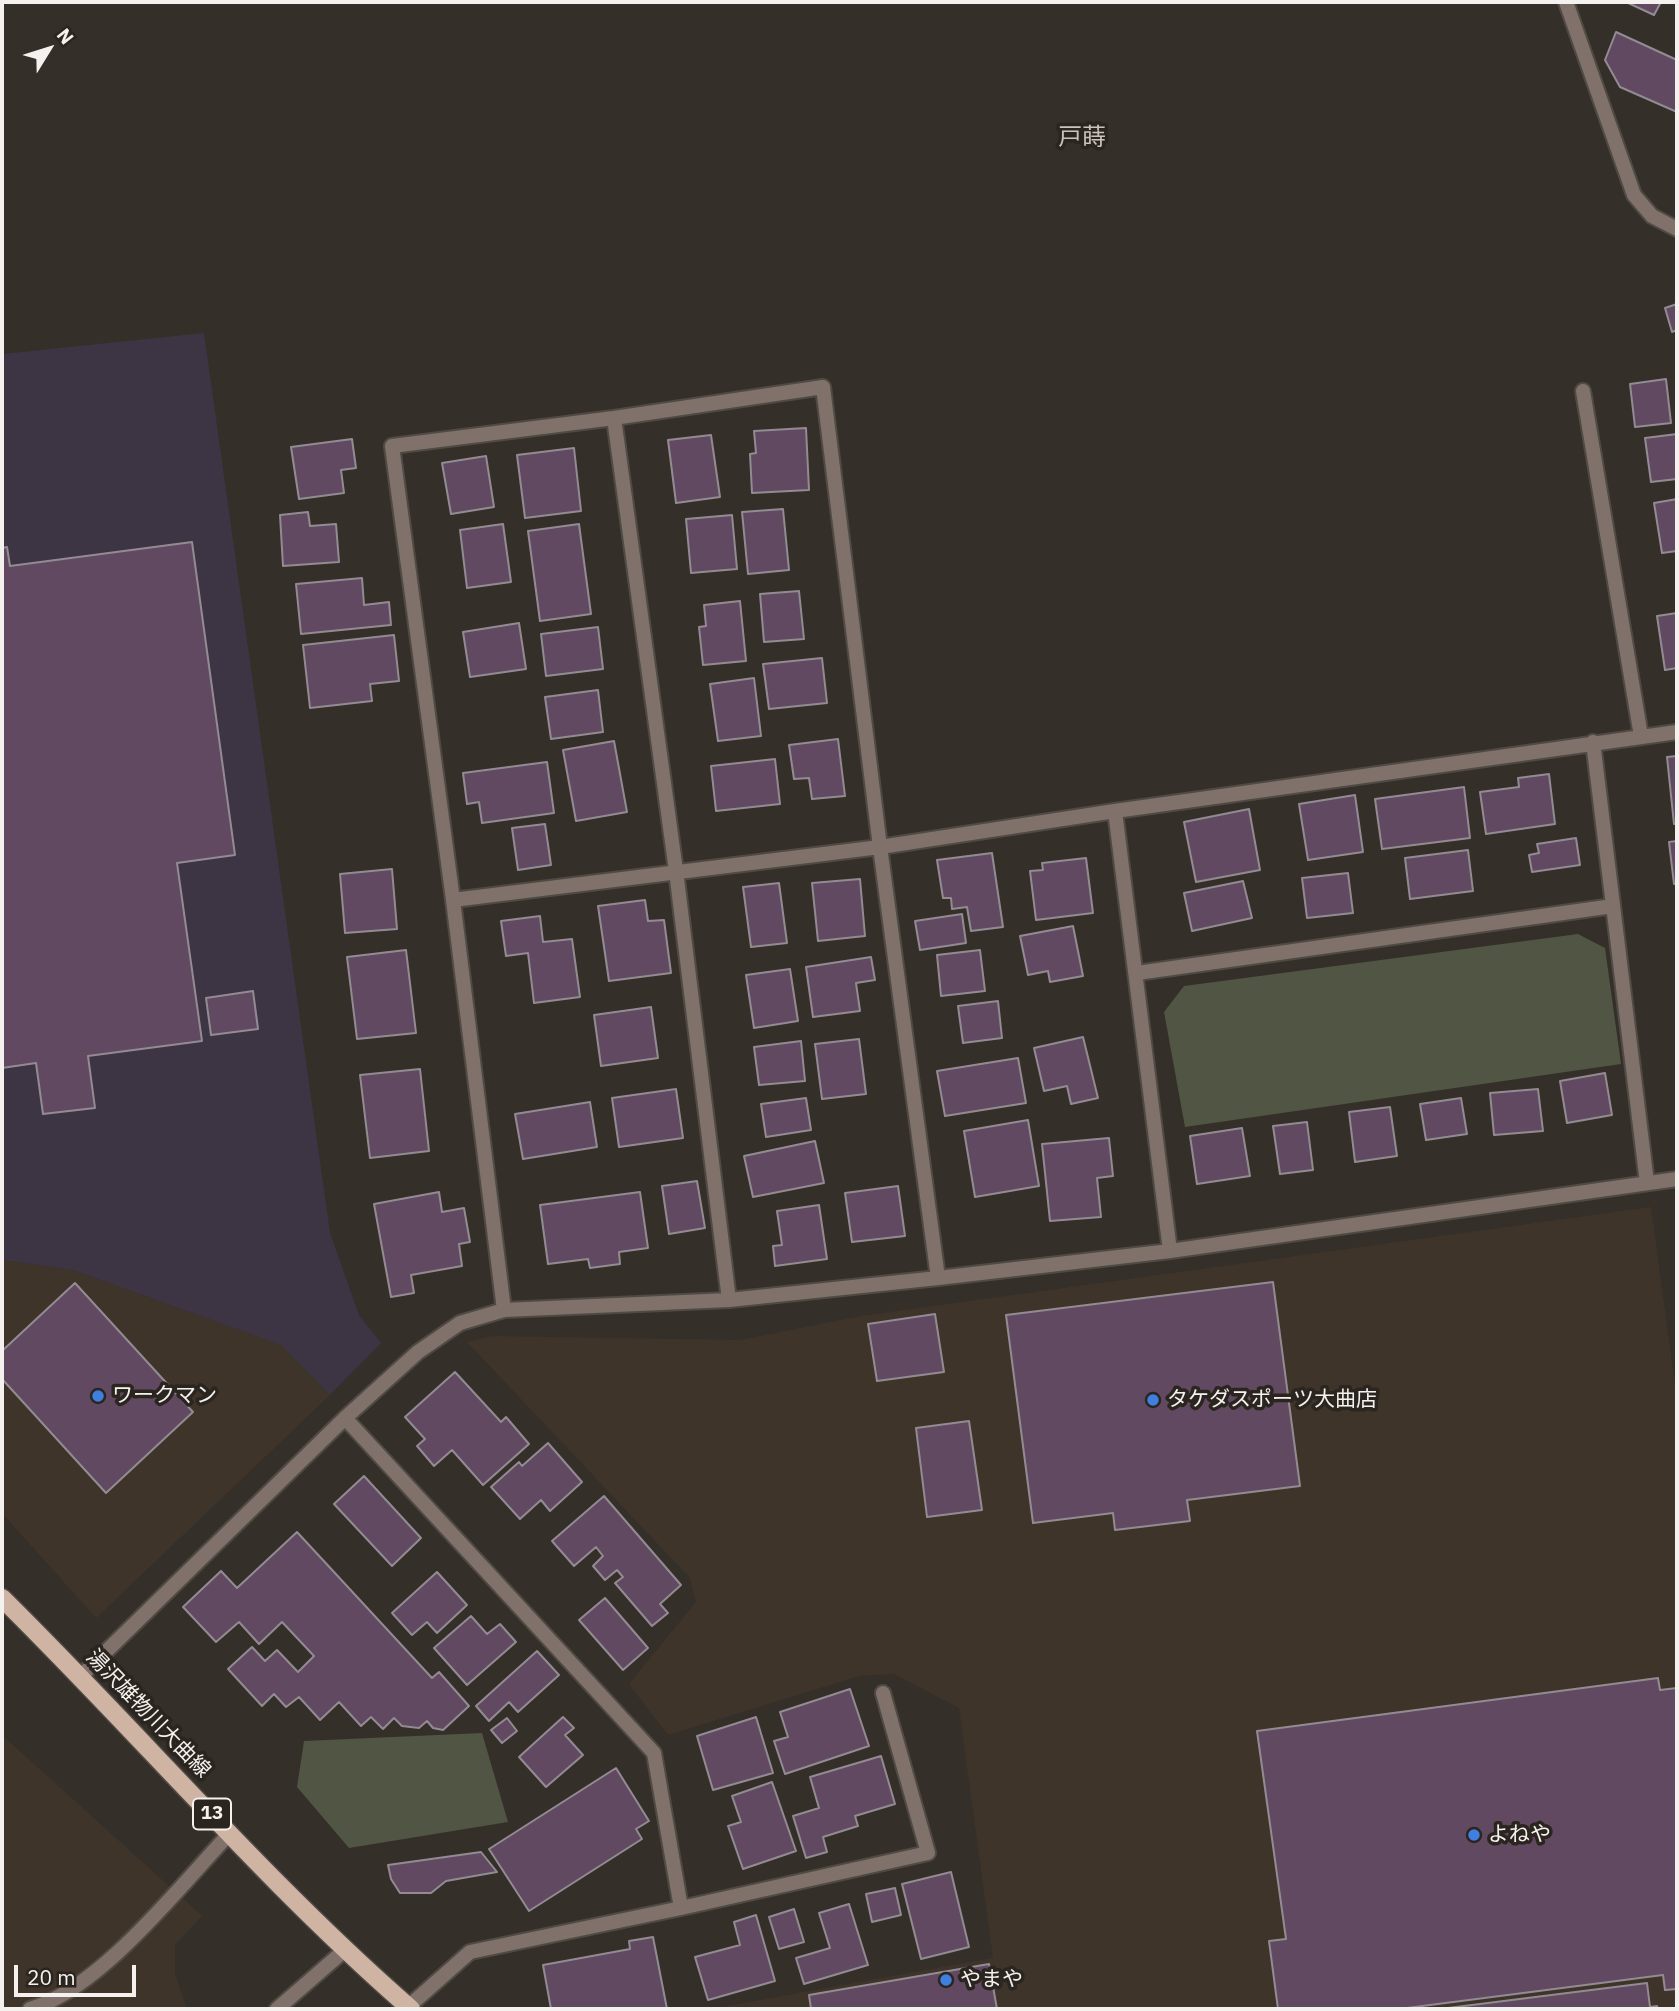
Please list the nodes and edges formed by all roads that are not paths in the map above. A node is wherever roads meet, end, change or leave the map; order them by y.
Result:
1 (1566, 2) edge
2 (1677, 229) edge
3 (1583, 391) dead end
4 (614, 418) junction
5 (1677, 732) edge
6 (1641, 736) junction
7 (1593, 743) junction
8 (1115, 811) junction
9 (880, 847) junction
10 (676, 871) junction
11 (453, 900) junction
12 (1613, 906) junction
13 (1137, 973) junction
14 (1677, 1179) edge
15 (1647, 1183) junction
16 (1170, 1251) junction
17 (938, 1278) junction
18 (729, 1300) junction
19 (504, 1310) junction
20 (345, 1418) junction
21 (2, 1598) edge
22 (81, 1676) junction
23 (883, 1693) dead end
24 (230, 1833) junction
25 (681, 1908) junction
26 (345, 1949) junction
27 (410, 2008) edge
28 (30, 2009) edge
29 (277, 2009) edge

1 - 2 street
3 - 6 street
4 - 9 street
4 - 10 street
4 - 11 street
5 - 6 street
6 - 7 street
7 - 8 street
7 - 12 street
8 - 9 street
8 - 13 street
9 - 10 street
9 - 17 street
10 - 11 street
10 - 18 street
11 - 19 street
12 - 13 street
12 - 15 street
13 - 16 street
14 - 15 street
15 - 16 street
16 - 17 street
17 - 18 street
18 - 19 street
19 - 20 street
20 - 22 street
20 - 25 street
21 - 22 main road, 湯沢雄物川大曲線 / 13
22 - 24 main road, 湯沢雄物川大曲線 / 13
23 - 25 street
24 - 26 main road, 湯沢雄物川大曲線 / 13
24 - 28 street
25 - 27 street
26 - 27 main road, 湯沢雄物川大曲線 / 13
26 - 29 street

